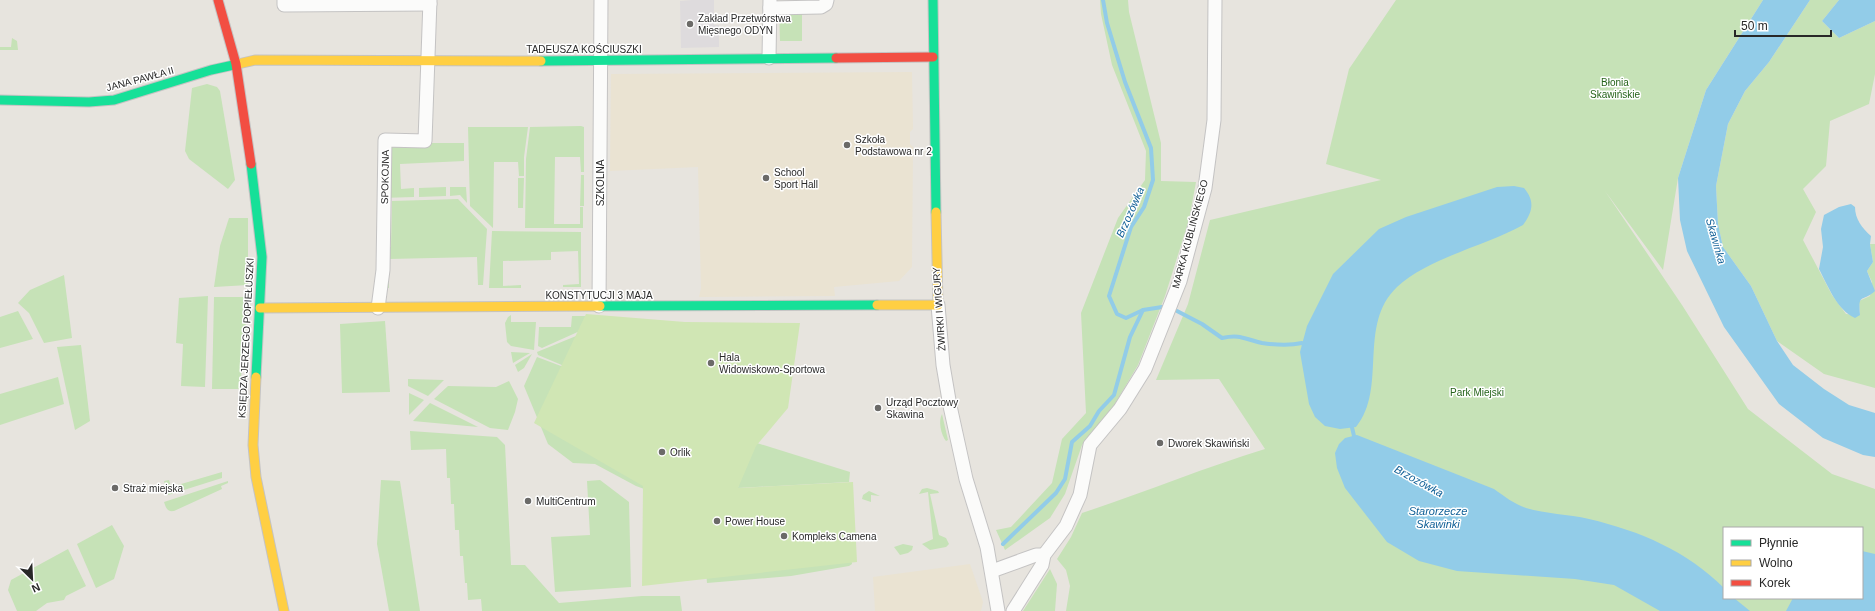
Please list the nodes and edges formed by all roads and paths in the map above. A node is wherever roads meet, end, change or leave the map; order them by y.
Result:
1 (218, 0) edge
2 (284, 0) edge
3 (601, 0) edge
4 (827, 0) edge
5 (933, 0) edge
6 (1215, 0) edge
7 (430, 2) edge
8 (770, 4) edge
9 (933, 57) junction
10 (769, 58) junction
11 (600, 60) junction
12 (428, 61) junction
13 (236, 64) junction
14 (0, 100) edge
15 (938, 305) junction
16 (599, 306) junction
17 (260, 308) junction
18 (378, 308) junction
19 (1044, 555) junction
20 (992, 571) junction
21 (284, 611) edge
22 (998, 611) edge
23 (1013, 611) edge

1 - 13 street, KSIĘDZA JERZEGO POPIEŁUSZKI
2 - 7 street
3 - 11 street, SZKOLNA
4 - 8 street
5 - 9 street, ŻWIRKI I WIGURY
6 - 19 street, MARKA KUBLIŃSKIEGO
7 - 12 street
8 - 10 street
9 - 10 street, TADEUSZA KOŚCIUSZKI
9 - 15 street, ŻWIRKI I WIGURY
10 - 11 street, TADEUSZA KOŚCIUSZKI
11 - 12 street, TADEUSZA KOŚCIUSZKI
11 - 16 street, SZKOLNA
12 - 13 street, TADEUSZA KOŚCIUSZKI
12 - 18 street, SPOKOJNA
13 - 14 street, JANA PAWŁA II
13 - 17 street, KSIĘDZA JERZEGO POPIEŁUSZKI
15 - 16 street, KONSTYTUCJI 3 MAJA
15 - 20 street, ŻWIRKI I WIGURY
16 - 18 street, KONSTYTUCJI 3 MAJA
17 - 18 street, KONSTYTUCJI 3 MAJA
17 - 21 street, KSIĘDZA JERZEGO POPIEŁUSZKI
19 - 20 street
19 - 23 street, MARKA KUBLIŃSKIEGO
20 - 22 street, ŻWIRKI I WIGURY

